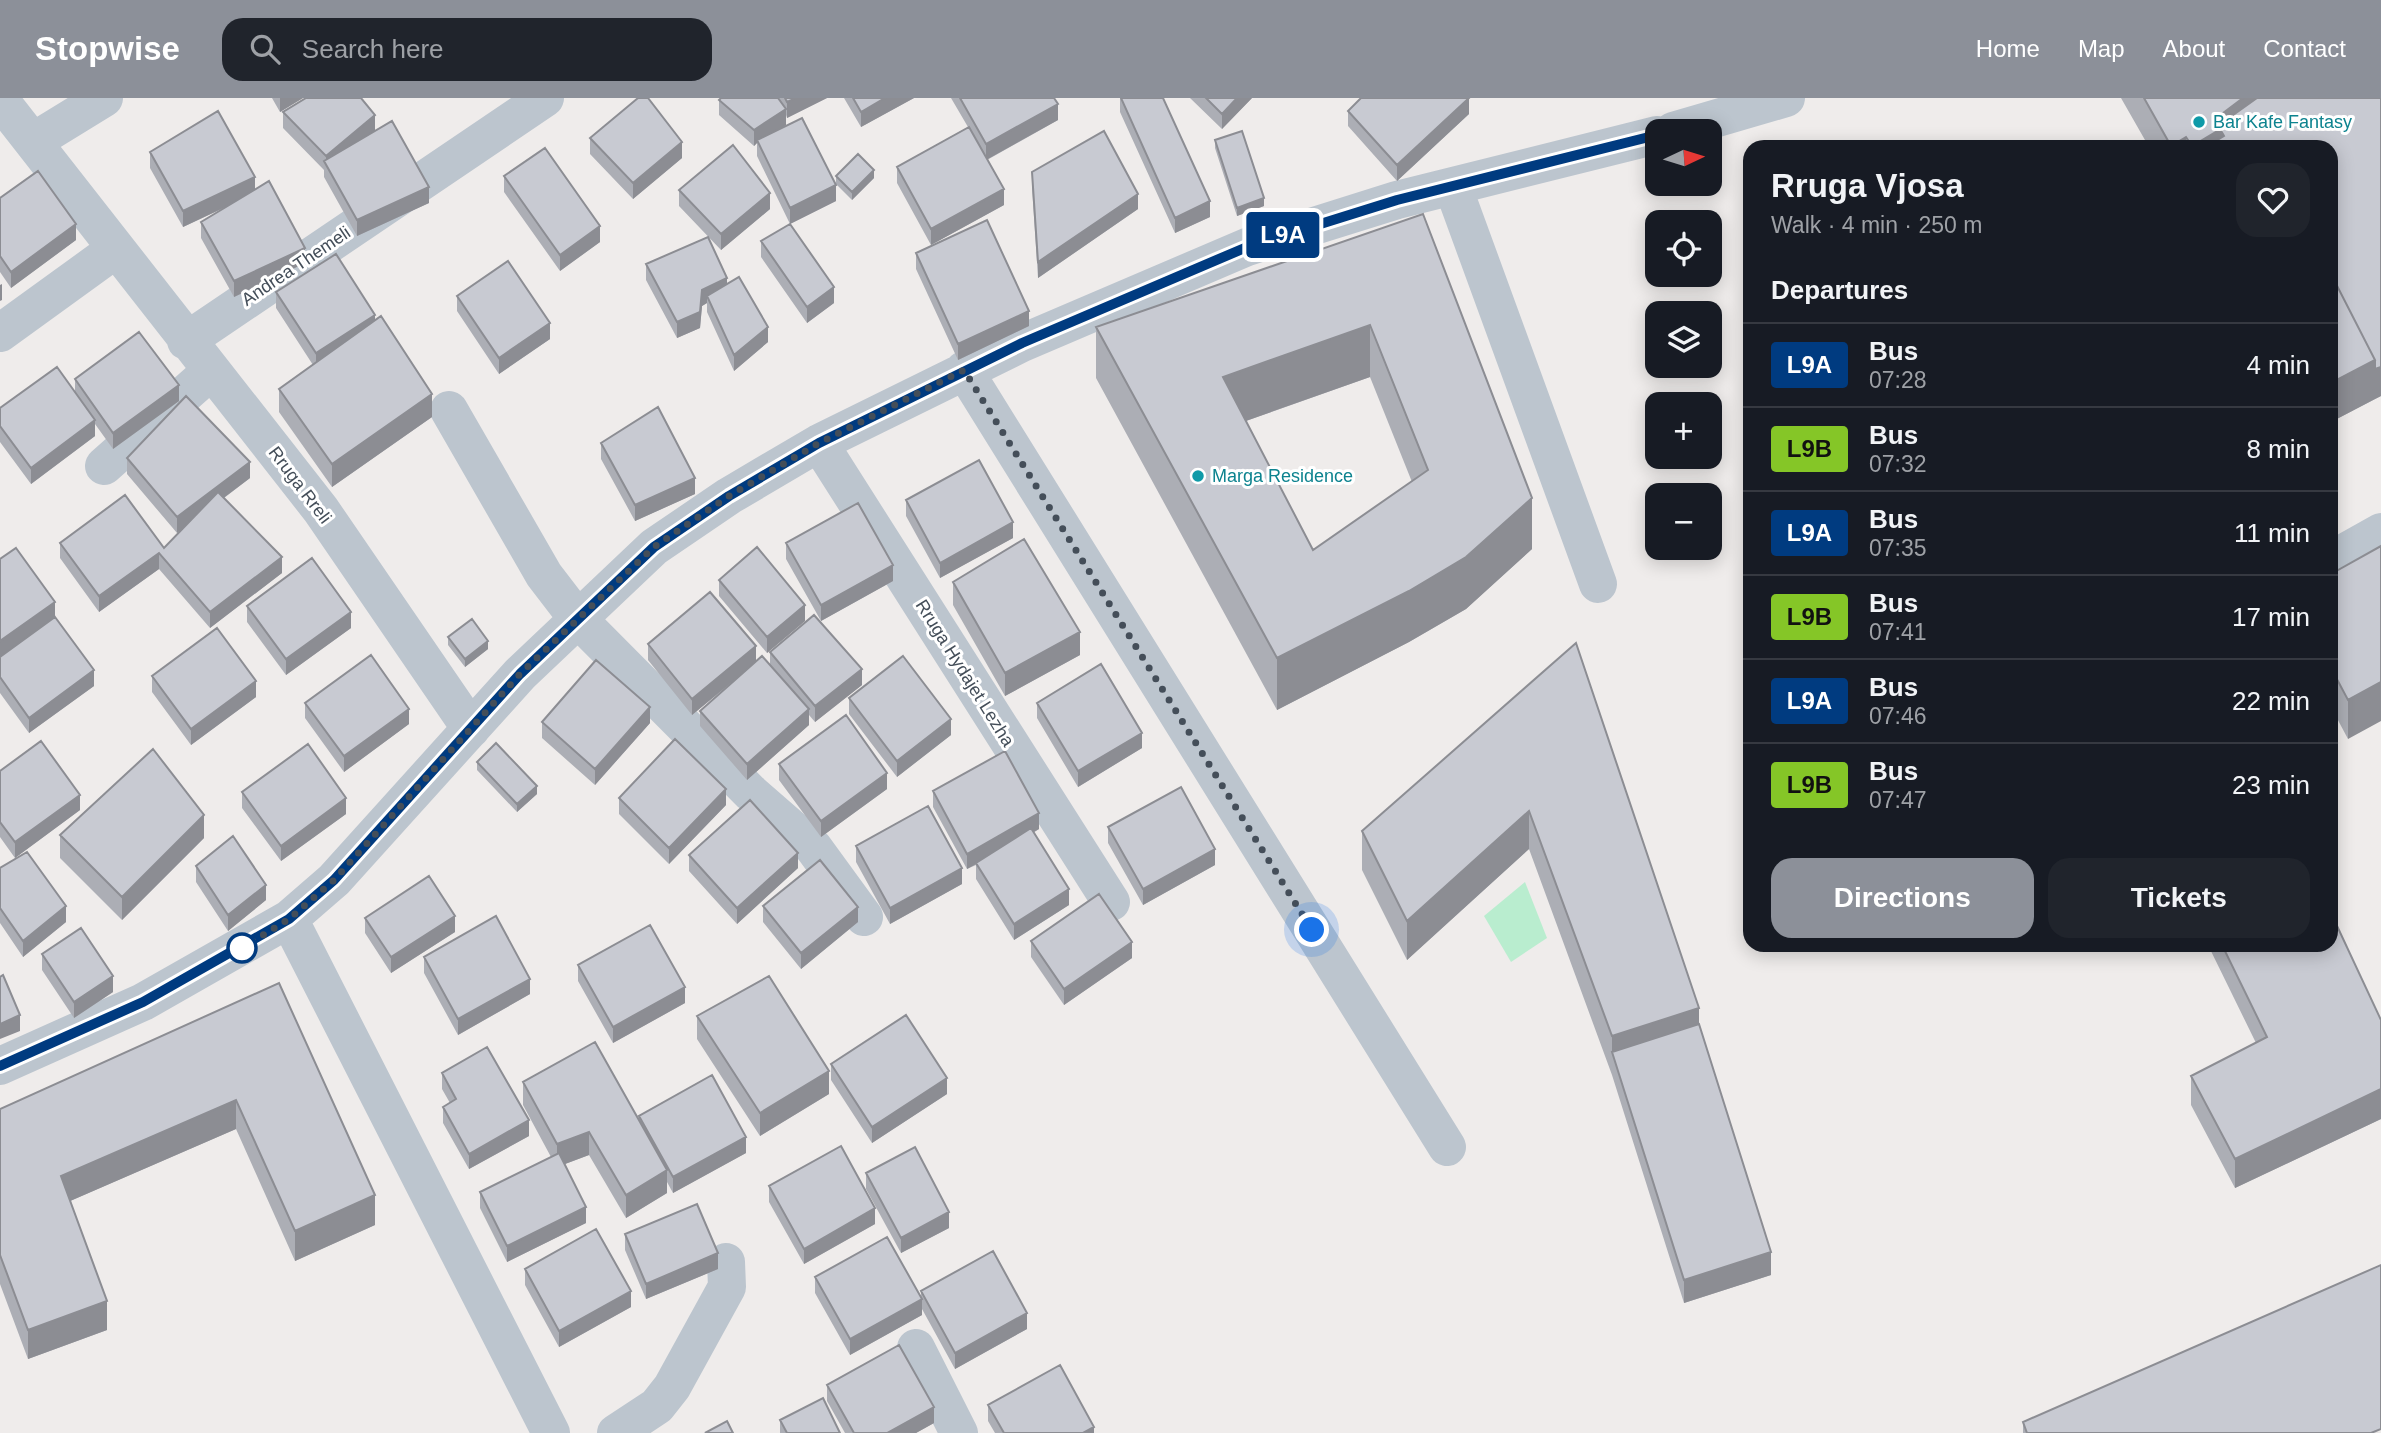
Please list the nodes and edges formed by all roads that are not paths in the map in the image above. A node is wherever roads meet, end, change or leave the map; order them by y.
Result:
1 (103, 98) edge
2 (545, 98) edge
3 (1786, 98) edge
4 (0, 100) edge
5 (1690, 119) edge
6 (1645, 131) edge
7 (34, 141) junction
8 (1453, 187) junction
9 (116, 249) junction
10 (0, 332) edge
11 (186, 341) junction
12 (964, 370) junction
13 (211, 371) junction
14 (449, 410) dead end
15 (819, 443) junction
16 (104, 466) dead end
17 (2381, 532) edge
18 (2338, 556) edge
19 (1598, 584) dead end
20 (577, 618) junction
21 (471, 729) junction
22 (1111, 902) dead end
23 (864, 917) dead end
24 (289, 919) junction
25 (0, 1066) edge
26 (1447, 1147) dead end
27 (726, 1262) dead end
28 (916, 1348) dead end
29 (551, 1433) edge
30 (616, 1433) edge
31 (959, 1433) edge

1 - 7 street
2 - 11 street, Andrea Themeli
3 - 5 street
4 - 7 street, Rruga Rreli
6 - 8 street
7 - 9 street, Rruga Rreli
8 - 12 street
8 - 19 street
9 - 10 street
9 - 11 street, Rruga Rreli
11 - 13 street, Rruga Rreli
12 - 15 street
12 - 26 street
13 - 16 street
13 - 21 street, Rruga Rreli
14 - 20 street
15 - 20 street
15 - 22 street, Rruga Hydajet Lezha
17 - 18 street
20 - 21 street
20 - 23 street
21 - 24 street
24 - 25 street
24 - 29 street
27 - 30 street
28 - 31 street

